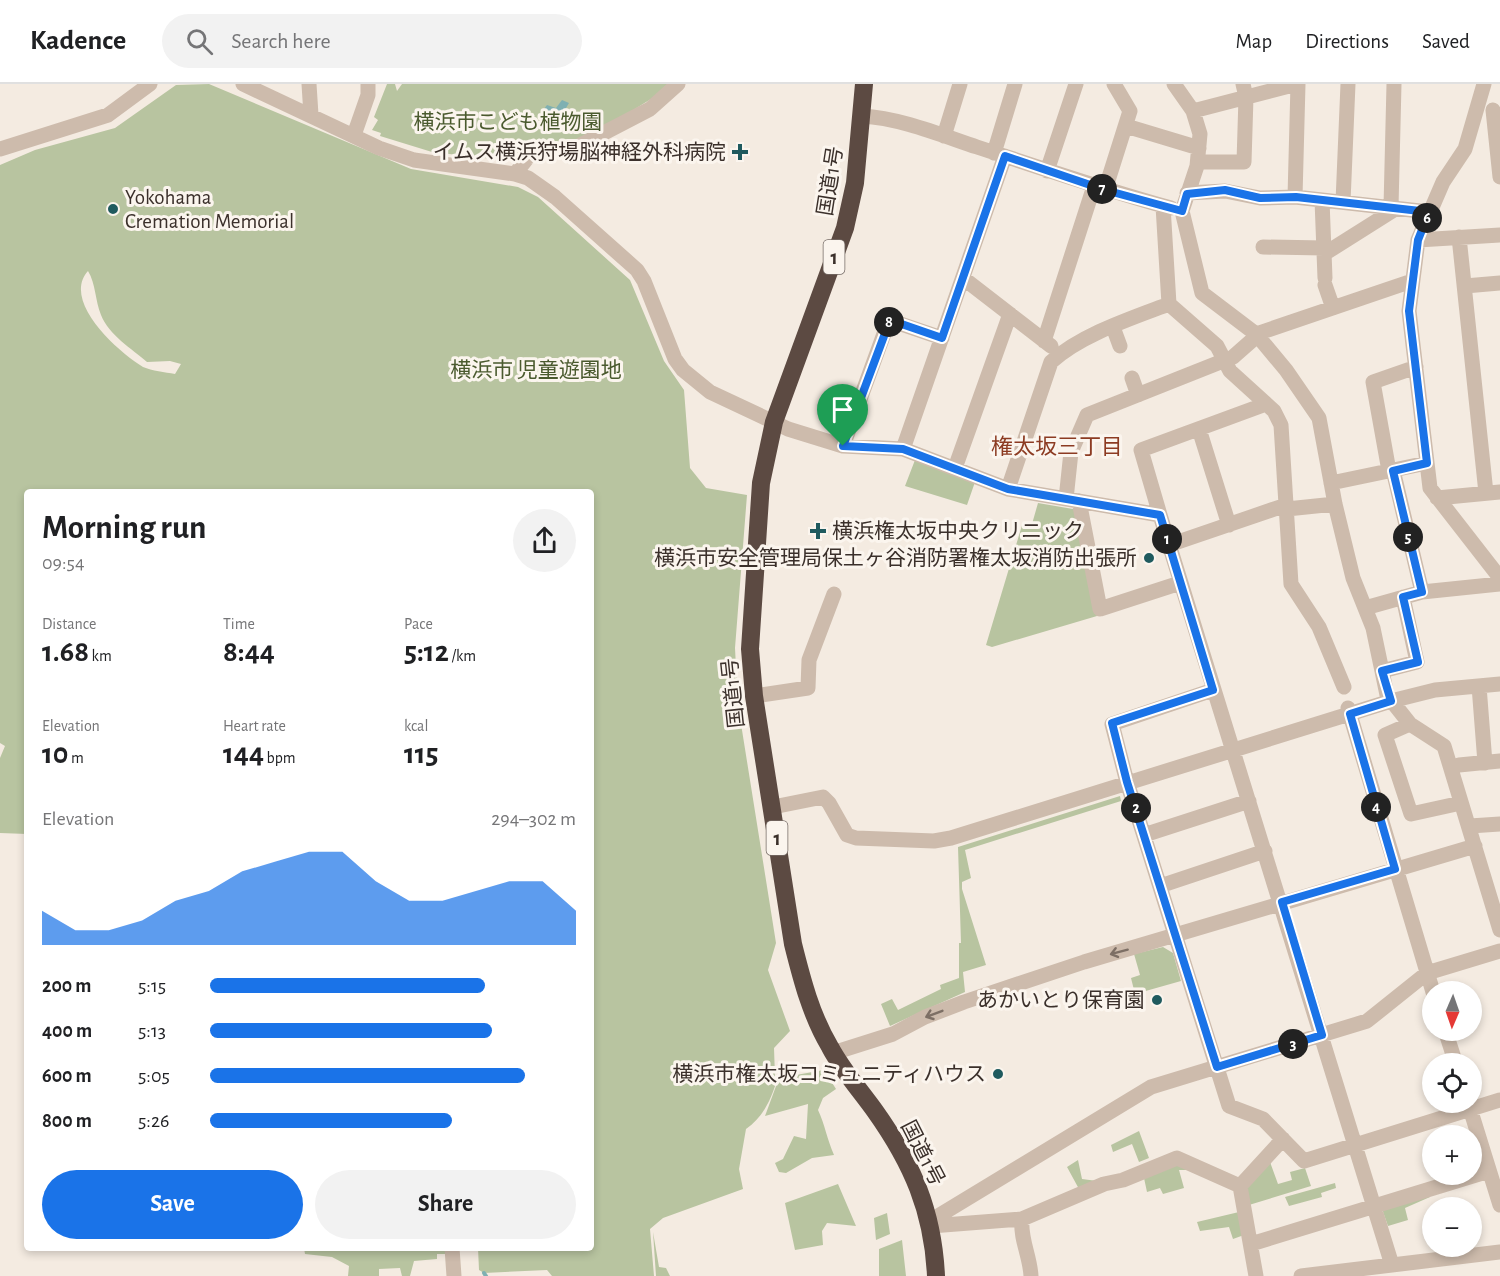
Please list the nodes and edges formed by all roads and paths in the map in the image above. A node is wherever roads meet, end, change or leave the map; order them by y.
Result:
1 (150, 84) edge
2 (243, 84) edge
3 (309, 84) edge
4 (368, 84) edge
5 (678, 84) edge
6 (864, 84) edge
7 (960, 84) edge
8 (1016, 84) edge
9 (1076, 84) edge
10 (1114, 84) edge
11 (1174, 84) edge
12 (1298, 84) edge
13 (1348, 84) edge
14 (1394, 84) edge
15 (1484, 84) edge
16 (1245, 91) edge
17 (1490, 110) edge
18 (1192, 111) junction
19 (311, 115) junction
20 (862, 116) junction
21 (1126, 126) junction
22 (354, 135) junction
23 (944, 136) junction
24 (0, 149) edge
25 (1000, 154) junction
26 (1198, 155) junction
27 (1047, 171) junction
28 (515, 174) junction
29 (1500, 177) edge
30 (1100, 188) junction
31 (1187, 194) junction
32 (1296, 197) junction
33 (1322, 200) junction
34 (1343, 202) junction
35 (1163, 206) junction
36 (1394, 208) junction
37 (1182, 211) junction
38 (1429, 212) junction
39 (1500, 235) edge
40 (1460, 237) junction
41 (1418, 240) junction
42 (1263, 247) dead end
43 (1324, 251) junction
44 (963, 278) junction
45 (1412, 281) junction
46 (1500, 284) edge
47 (1465, 286) junction
48 (1169, 304) junction
49 (1333, 308) junction
50 (1010, 314) junction
51 (1113, 327) junction
52 (1257, 334) junction
53 (942, 338) junction
54 (1044, 341) junction
55 (1120, 346) dead end
56 (1060, 353) junction
57 (1224, 360) junction
58 (1416, 367) junction
59 (1132, 378) dead end
60 (1138, 395) junction
61 (1266, 404) junction
62 (774, 422) junction
63 (1198, 429) junction
64 (843, 446) junction
65 (903, 449) junction
66 (1427, 463) junction
67 (955, 468) junction
68 (1391, 471) junction
69 (1331, 483) junction
70 (1008, 489) junction
71 (1496, 494) edge
72 (1437, 498) junction
73 (1072, 500) junction
74 (1335, 504) junction
75 (1287, 507) junction
76 (1160, 515) junction
77 (1229, 525) junction
78 (1169, 545) junction
79 (1492, 560) edge
80 (1500, 578) edge
81 (1180, 583) junction
82 (1500, 584) edge
83 (1422, 592) junction
84 (834, 594) dead end
85 (1403, 597) junction
86 (1365, 608) junction
87 (1382, 671) junction
88 (1500, 684) edge
89 (1479, 686) junction
90 (1344, 687) dead end
91 (1213, 690) junction
92 (754, 696) junction
93 (1391, 701) junction
94 (1349, 711) junction
95 (1410, 724) junction
96 (1233, 750) junction
97 (1493, 762) edge
98 (1455, 766) junction
99 (1127, 782) junction
100 (1250, 801) junction
101 (1461, 803) junction
102 (773, 807) junction
103 (1500, 824) edge
104 (1470, 826) junction
105 (1144, 835) junction
106 (1475, 846) junction
107 (1265, 851) junction
108 (1395, 869) junction
109 (1160, 886) junction
110 (1282, 902) junction
111 (1500, 930) edge
112 (1176, 937) junction
113 (1500, 951) edge
114 (1427, 974) junction
115 (1429, 981) edge
116 (1322, 1035) junction
117 (833, 1053) junction
118 (1217, 1067) junction
119 (1500, 1100) edge
120 (1482, 1103) edge
121 (1448, 1113) edge
122 (1471, 1113) edge
123 (1283, 1140) junction
124 (1355, 1144) junction
125 (1489, 1171) junction
126 (1240, 1186) junction
127 (1500, 1205) edge
128 (1374, 1206) junction
129 (1022, 1219) junction
130 (931, 1224) junction
131 (1251, 1244) junction
132 (452, 1251) edge
133 (1500, 1252) edge
134 (1392, 1265) junction
135 (454, 1276) edge
136 (936, 1276) edge
137 (1031, 1276) edge
138 (1256, 1276) edge
139 (1301, 1276) edge

1 - 24 street
2 - 19 street
3 - 19 street
4 - 22 street
5 - 28 street
6 - 20 highway, 国道1号 / 1
7 - 23 street
8 - 25 street
9 - 27 street
10 - 21 street
11 - 18 street
12 - 16 street
12 - 32 street
13 - 34 street
14 - 36 street
15 - 17 street
16 - 18 street
16 - 26 street
17 - 29 street
17 - 38 street
18 - 26 street
19 - 22 street
20 - 23 street
20 - 62 highway, 国道1号 / 1
21 - 26 street
21 - 30 street
22 - 28 street
23 - 25 street
25 - 27 street
25 - 44 street
26 - 31 street
27 - 30 street
28 - 62 street
30 - 35 street
30 - 54 street
31 - 32 street
31 - 37 street
32 - 33 street
33 - 34 street
33 - 43 street
34 - 36 street
35 - 37 street
35 - 48 street
36 - 38 street
36 - 43 street
37 - 52 street
38 - 41 street
39 - 40 street
40 - 41 street
40 - 47 street
41 - 45 street
42 - 43 street
43 - 49 street
44 - 50 street
44 - 53 street
45 - 49 street
45 - 58 street
46 - 47 street
47 - 71 street
48 - 51 street
48 - 57 street
49 - 52 street
50 - 54 street
50 - 67 street
51 - 55 street
51 - 56 street
52 - 57 street
52 - 69 street
53 - 64 street
53 - 65 street
54 - 56 street
56 - 70 street
57 - 60 street
57 - 61 street
58 - 66 street
58 - 68 street
59 - 60 street
60 - 73 street
61 - 63 street
61 - 75 street
62 - 64 street
62 - 92 highway, 国道1号 / 1
63 - 76 street
63 - 77 street
64 - 65 street
65 - 67 street
66 - 68 street
66 - 72 street
67 - 70 street
68 - 69 street
68 - 83 street
69 - 74 street
70 - 73 street
71 - 72 street
72 - 79 street
73 - 76 street
73 - 81 street
74 - 75 street
74 - 86 street
75 - 77 street
75 - 90 street
76 - 78 street
77 - 78 street
78 - 81 street
79 - 80 street
81 - 91 street
82 - 83 street
83 - 85 street
84 - 92 street
85 - 86 street
85 - 87 street
86 - 87 street
87 - 93 street
88 - 89 street
89 - 93 street
89 - 97 street
91 - 96 street
91 - 99 street
92 - 102 highway, 国道1号 / 1
93 - 94 street
93 - 95 street
94 - 96 street
94 - 108 street
95 - 98 street
95 - 101 street
96 - 99 street
96 - 100 street
97 - 98 street
98 - 101 street
99 - 102 street
99 - 105 street
100 - 105 street
100 - 107 street
101 - 104 street
102 - 117 highway, 国道1号 / 1
103 - 104 street
104 - 106 street
105 - 109 street
106 - 108 street
106 - 111 street
107 - 109 street
107 - 110 street
108 - 110 street
108 - 114 street
109 - 112 street
110 - 112 street
110 - 116 street
112 -> 117 street
112 - 118 street
113 - 114 street
114 - 115 street
114 - 116 street
116 - 118 street
116 - 124 street
117 - 130 highway, 国道1号 / 1
118 - 123 street
118 - 130 street
119 - 120 street
121 - 124 street
122 - 125 street
123 - 124 street
123 - 126 street
124 - 128 street
125 - 127 street
125 - 128 street
126 - 129 street
126 - 131 street
128 - 131 street
128 - 134 street
129 - 130 street
129 - 137 street
130 - 136 highway, 国道1号 / 1
131 - 138 street
132 - 135 street
133 - 134 street
134 - 139 street

